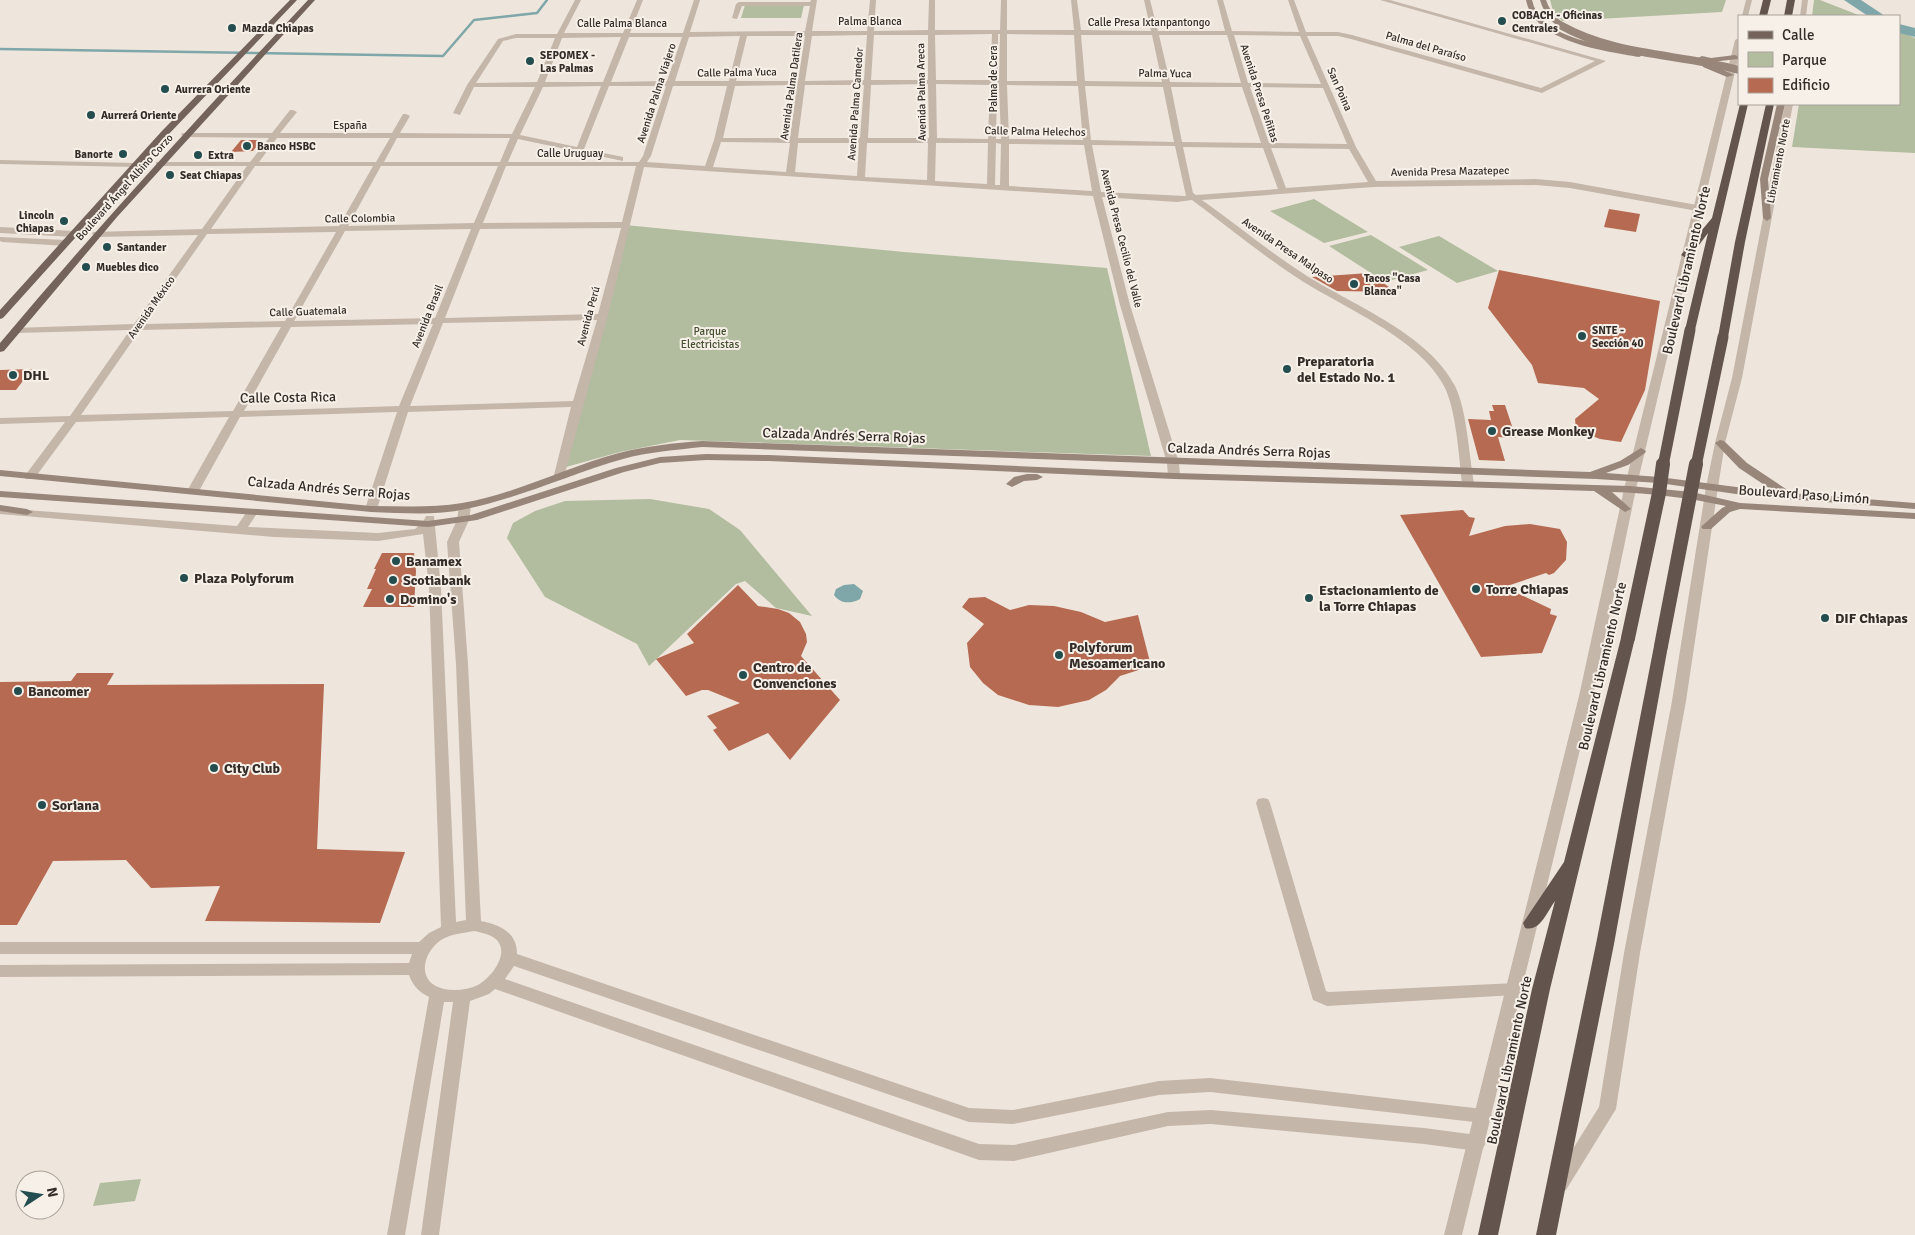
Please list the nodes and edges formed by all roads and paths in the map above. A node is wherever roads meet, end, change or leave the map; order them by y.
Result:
1 (294, 0) edge
2 (312, 0) edge
3 (578, 0) edge
4 (640, 0) edge
5 (698, 0) edge
6 (873, 0) edge
7 (932, 0) edge
8 (996, 0) edge
9 (1004, 0) edge
10 (1074, 0) edge
11 (1147, 0) edge
12 (1220, 0) edge
13 (1291, 0) edge
14 (1383, 0) edge
15 (1529, 0) edge
16 (1543, 0) edge
17 (1749, 0) edge
18 (1767, 0) edge
19 (1791, 0) edge
20 (1805, 0) edge
21 (813, 2) edge
22 (1744, 15) edge
23 (1763, 15) edge
24 (1788, 15) edge
25 (1802, 15) edge
26 (735, 18) dead end
27 (1560, 24) junction
28 (931, 32) junction
29 (1000, 32) junction
30 (744, 33) junction
31 (810, 33) junction
32 (870, 33) junction
33 (1078, 33) junction
34 (1156, 33) junction
35 (560, 34) junction
36 (626, 34) junction
37 (687, 34) junction
38 (1229, 34) junction
39 (1303, 34) junction
40 (1738, 45) edge
41 (1734, 67) edge
42 (932, 82) junction
43 (994, 82) junction
44 (1003, 82) junction
45 (800, 83) junction
46 (868, 83) junction
47 (1083, 83) junction
48 (471, 84) junction
49 (670, 84) junction
50 (730, 84) junction
51 (1166, 84) junction
52 (540, 85) junction
53 (605, 85) junction
54 (1245, 85) junction
55 (1327, 86) junction
56 (1744, 105) edge
57 (1770, 105) edge
58 (1781, 105) edge
59 (1788, 105) edge
60 (293, 112) dead end
61 (456, 113) dead end
62 (406, 116) dead end
63 (185, 135) junction
64 (395, 136) junction
65 (515, 136) junction
66 (273, 137) junction
67 (718, 140) junction
68 (864, 140) junction
69 (934, 140) junction
70 (794, 141) junction
71 (994, 141) junction
72 (1005, 141) junction
73 (1088, 143) junction
74 (1177, 144) junction
75 (1265, 145) junction
76 (1352, 147) junction
77 (580, 150) junction
78 (0, 162) edge
79 (159, 164) junction
80 (503, 164) junction
81 (641, 164) junction
82 (135, 165) junction
83 (252, 165) junction
84 (378, 166) junction
85 (708, 170) junction
86 (790, 175) junction
87 (861, 179) junction
88 (931, 183) junction
89 (1373, 184) junction
90 (116, 186) junction
91 (991, 186) junction
92 (1005, 187) junction
93 (134, 191) junction
94 (1283, 191) junction
95 (1097, 193) junction
96 (108, 196) junction
97 (1194, 196) junction
98 (1697, 208) junction
99 (1715, 218) junction
100 (1767, 218) junction
101 (625, 225) junction
102 (477, 226) junction
103 (0, 230) edge
104 (341, 230) junction
105 (204, 233) junction
106 (74, 234) junction
107 (96, 234) junction
108 (0, 238) edge
109 (66, 243) junction
110 (1686, 254) junction
111 (0, 316) edge
112 (601, 317) junction
113 (440, 319) junction
114 (287, 325) junction
115 (136, 327) junction
116 (16, 330) junction
117 (0, 349) edge
118 (577, 404) junction
119 (403, 410) junction
120 (238, 413) junction
121 (74, 419) junction
122 (0, 421) edge
123 (1720, 443) junction
124 (1641, 451) junction
125 (1173, 463) junction
126 (1074, 471) junction
127 (1466, 472) junction
128 (0, 473) edge
129 (560, 475) junction
130 (1174, 476) junction
131 (1588, 476) junction
132 (30, 477) junction
133 (1468, 483) junction
134 (1632, 483) junction
135 (1012, 484) dead end
136 (1594, 487) junction
137 (193, 490) junction
138 (1695, 490) joint
139 (1711, 493) junction
140 (0, 494) edge
141 (1789, 495) junction
142 (262, 498) junction
143 (465, 506) junction
144 (1740, 506) junction
145 (1915, 506) edge
146 (370, 509) junction
147 (1626, 509) junction
148 (0, 510) edge
149 (431, 510) junction
150 (252, 512) junction
151 (1915, 516) edge
152 (463, 520) junction
153 (428, 524) junction
154 (1707, 527) junction
155 (240, 530) junction
156 (1263, 803) dead end
157 (1574, 858) junction
158 (1531, 923) junction
159 (474, 925) junction
160 (449, 930) junction
161 (0, 948) edge
162 (423, 948) junction
163 (510, 958) junction
164 (416, 968) junction
165 (0, 971) edge
166 (495, 982) junction
167 (1515, 989) junction
168 (437, 995) junction
169 (462, 997) junction
170 (1484, 1116) junction
171 (1477, 1143) junction
172 (1555, 1192) junction
173 (396, 1235) edge
174 (430, 1235) edge
175 (1453, 1235) edge
176 (1488, 1235) edge
177 (1546, 1235) edge

1 - 82 main road, Boulevard Ángel Albino Corzo
2 - 63 main road, Boulevard Ángel Albino Corzo
3 - 35 street, Avenida Brasil
4 - 36 street
5 - 37 street, Avenida Palma Viajero
6 - 32 street, Avenida Palma Camedor
7 - 28 street, Avenida Palma Areca
8 - 29 street, Palma de Cera
9 - 29 street, Palma de Cera
10 - 33 street, Avenida Presa Cecilio del Valle
11 - 34 street
12 - 38 street, Avenida Presa Peñitas
13 - 39 street, San Poina
14 - 39 street, Palma del Paraíso
15 - 41 main road
16 - 27 main road
17 - 22 street
18 - 23 highway
19 - 24 highway
20 - 25 street
21 - 26 street
21 - 31 street, Avenida Palma Datilera
27 - 41 main road
27 - 41 main road, bridge
28 - 29 street, Palma Blanca
28 - 32 street, Palma Blanca
28 - 42 street, Avenida Palma Areca
29 - 33 street, Calle Presa Ixtanpantongo
29 - 43 street, Palma de Cera
29 - 44 street, Palma de Cera
30 - 31 street, Palma Blanca
30 - 37 street, Calle Palma Blanca
30 - 50 street
31 - 32 street, Palma Blanca
31 - 45 street, Avenida Palma Datilera
32 - 46 street, Avenida Palma Camedor
33 - 34 street, Calle Presa Ixtanpantongo
33 - 47 street, Avenida Presa Cecilio del Valle
34 - 38 street, Calle Presa Ixtanpantongo
34 - 51 street
35 - 36 street, Calle Palma Blanca
35 - 48 street, Calle Palma Blanca
35 - 52 street, Avenida Brasil
36 - 37 street, Calle Palma Blanca
36 - 53 street
37 - 49 street, Avenida Palma Viajero
38 - 39 street, Calle Presa Ixtanpantongo
38 - 54 street, Avenida Presa Peñitas
39 - 55 street, San Poina
40 - 41 street
41 - 98 street
42 - 43 street, Calle Palma Yuca
42 - 46 street, Calle Palma Yuca
42 - 69 street, Avenida Palma Areca
43 - 44 street, Calle Palma Yuca
43 - 71 street, Palma de Cera
44 - 47 street, Palma Yuca
44 - 72 street, Palma de Cera
45 - 46 street, Calle Palma Yuca
45 - 50 street, Calle Palma Yuca
45 - 70 street, Avenida Palma Datilera
46 - 68 street, Avenida Palma Camedor
47 - 51 street, Palma Yuca
47 - 73 street, Avenida Presa Cecilio del Valle
48 - 52 street, Calle Palma Yuca
48 - 61 street
49 - 50 street, Calle Palma Yuca
49 - 53 street, Calle Palma Yuca
49 - 81 street, Avenida Palma Viajero
50 - 67 street
51 - 54 street, Palma Yuca
51 - 74 street
52 - 53 street, Calle Palma Yuca
52 - 65 street, Avenida Brasil
53 - 77 street
54 - 55 street, Palma Yuca
54 - 75 street, Avenida Presa Peñitas
55 - 76 street, San Poina
56 - 99 highway, Boulevard Libramiento Norte
57 - 172 highway, bridge
58 - 100 main road
59 - 100 street, Libramiento Norte
60 - 66 street, Avenida México
62 - 64 street
63 - 66 street, España
63 - 79 main road, Boulevard Ángel Albino Corzo
64 - 65 street, España
64 - 66 street, España
64 - 84 street
65 - 77 street, España
65 - 80 street, Avenida Brasil
66 - 83 street, Avenida México
67 - 70 street, Calle Palma Helechos
67 - 85 street
68 - 69 street, Calle Palma Helechos
68 - 70 street, Calle Palma Helechos
68 - 87 street, Avenida Palma Camedor
69 - 71 street, Calle Palma Helechos
69 - 88 street, Avenida Palma Areca
70 - 86 street, Avenida Palma Datilera
71 - 72 street, Calle Palma Helechos
71 - 91 street, Palma de Cera
72 - 73 street, Calle Palma Helechos
72 - 92 street, Palma de Cera
73 - 74 street, Calle Palma Helechos
73 - 95 street, Avenida Presa Cecilio del Valle
74 - 75 street, Calle Palma Helechos
74 - 97 street
75 - 76 street, Calle Palma Helechos
75 - 94 street, Avenida Presa Peñitas
76 - 89 street, San Poina
77 - 81 street, España
78 - 82 street
79 - 83 street, Calle Uruguay
79 - 93 main road, Boulevard Ángel Albino Corzo
80 - 81 street, Calle Uruguay
80 - 84 street, Calle Uruguay
80 - 102 street, Avenida Brasil
81 - 85 street, Calle Uruguay
81 - 101 street, Avenida Perú
82 - 90 main road, Boulevard Ángel Albino Corzo
83 - 84 street, Calle Uruguay
83 - 105 street, Avenida México
84 - 104 street
85 - 86 street, Calle Uruguay
86 - 87 street, Calle Uruguay
87 - 88 street, Calle Uruguay
88 - 91 street, Calle Uruguay
89 - 94 street, Avenida Presa Mazatepec
89 - 98 street, Avenida Presa Mazatepec
90 - 93 main road
90 - 96 main road, Boulevard Ángel Albino Corzo
91 - 92 street, Avenida Presa Mazatepec
92 - 95 street, Avenida Presa Mazatepec
93 - 96 main road
93 - 107 main road, Boulevard Ángel Albino Corzo
94 - 97 street, Avenida Presa Mazatepec
95 - 97 street, Avenida Presa Mazatepec
95 - 125 street, Avenida Presa Cecilio del Valle
96 - 106 main road, Boulevard Ángel Albino Corzo
97 - 127 street, Avenida Presa Malpaso
98 - 110 street
99 - 110 highway
99 - 157 highway, Boulevard Libramiento Norte, bridge
100 - 123 street, Libramiento Norte
101 - 102 street, Calle Colombia
101 - 112 street, Avenida Perú
102 - 104 street, Calle Colombia
102 - 113 street, Avenida Brasil
103 - 106 street
104 - 105 street, Calle Colombia
104 - 114 street
105 - 107 street, Calle Colombia
105 - 115 street, Avenida México
106 - 109 main road, Boulevard Ángel Albino Corzo
107 - 116 main road, Boulevard Ángel Albino Corzo
108 - 109 street
109 - 111 main road, Boulevard Ángel Albino Corzo
110 - 124 street
112 - 113 street, Calle Guatemala
112 - 118 street, Avenida Perú
113 - 114 street, Calle Guatemala
113 - 119 street, Avenida Brasil
114 - 115 street, Calle Guatemala
114 - 120 street
115 - 116 street, Calle Guatemala
115 - 121 street, Avenida México
116 - 117 main road, Boulevard Ángel Albino Corzo
118 - 119 street, Calle Costa Rica
118 - 129 street, Avenida Perú
119 - 120 street, Calle Costa Rica
119 - 146 street, Avenida Brasil
120 - 121 street, Calle Costa Rica
120 - 137 street
121 - 122 street, Calle Costa Rica
121 - 132 street, Avenida México
123 - 139 street, Libramiento Norte
123 - 141 main road
124 - 131 main road
124 - 134 street
125 - 127 main road, Calzada Andrés Serra Rojas
125 - 129 main road, Calzada Andrés Serra Rojas
125 - 130 street, Avenida Presa Cecilio del Valle
126 - 130 main road, Calzada Andrés Serra Rojas
126 - 135 main road
126 - 152 main road, Calzada Andrés Serra Rojas
127 - 131 main road, Calzada Andrés Serra Rojas
127 - 133 street, Avenida Presa Malpaso
128 - 132 main road, Calzada Andrés Serra Rojas
129 - 143 main road, Calzada Andrés Serra Rojas
130 - 133 main road, Calzada Andrés Serra Rojas
131 - 134 main road, Calzada Andrés Serra Rojas
132 - 137 main road, Calzada Andrés Serra Rojas
133 - 136 main road, Calzada Andrés Serra Rojas
134 - 136 main road, Calzada Andrés Serra Rojas
134 - 138 main road, Calzada Andrés Serra Rojas
134 - 147 street
136 - 147 main road
137 - 142 main road, Calzada Andrés Serra Rojas
138 - 139 main road, Boulevard Paso Limón
139 - 141 main road, Boulevard Paso Limón
139 - 144 main road, Boulevard Paso Limón
139 - 154 street, Libramiento Norte
140 - 150 main road, Calzada Andrés Serra Rojas
141 - 145 main road, Boulevard Paso Limón
142 - 146 main road, Calzada Andrés Serra Rojas
142 - 150 main road
143 - 149 main road, Calzada Andrés Serra Rojas
143 - 152 street
144 - 151 main road, Boulevard Paso Limón
144 - 154 main road
146 - 149 main road, Calzada Andrés Serra Rojas
147 - 158 street
148 - 155 street
149 - 153 street
150 - 153 main road, Calzada Andrés Serra Rojas
150 - 155 street
152 - 153 main road, Calzada Andrés Serra Rojas
152 - 159 street
153 - 155 street
153 - 160 street
154 - 172 street, Libramiento Norte
156 - 167 street
157 - 158 highway
157 - 176 highway, Boulevard Libramiento Norte
158 - 167 street
159 - 160 street
159 - 163 street
160 - 162 street
161 - 162 street
162 - 164 street
163 - 166 street
163 - 170 street
164 - 165 street
164 - 168 street
166 - 169 street
166 - 171 street
167 - 170 street
168 - 169 street
168 - 173 street
169 - 174 street
170 - 171 street
171 - 175 street
172 - 177 highway

